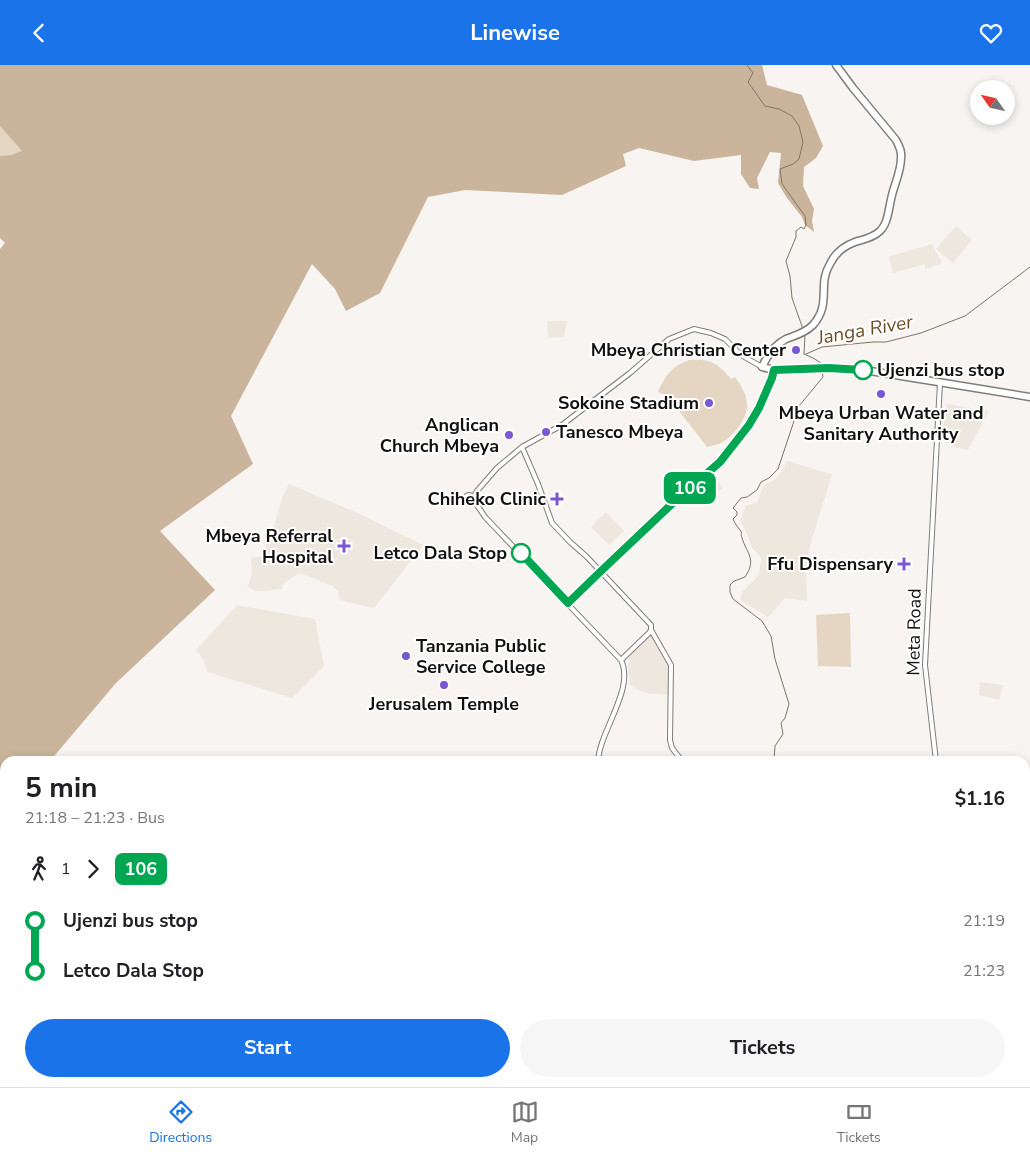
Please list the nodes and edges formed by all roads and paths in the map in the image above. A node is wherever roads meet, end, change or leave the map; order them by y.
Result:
1 (836, 65) edge
2 (762, 367) junction
3 (774, 370) junction
4 (940, 383) junction
5 (1030, 397) edge
6 (522, 447) junction
7 (600, 572) junction
8 (568, 603) junction
9 (651, 630) junction
10 (621, 660) junction
11 (599, 756) edge
12 (678, 756) edge
13 (935, 756) edge

1 - 2 highway
2 - 3 highway
2 - 6 street
3 - 4 highway
3 - 7 street
4 - 5 highway
4 - 13 street, Meta Road
6 - 7 street
6 - 8 street
7 - 8 street
7 - 9 street
8 - 10 street
9 - 10 street
9 - 12 street
10 - 11 street

